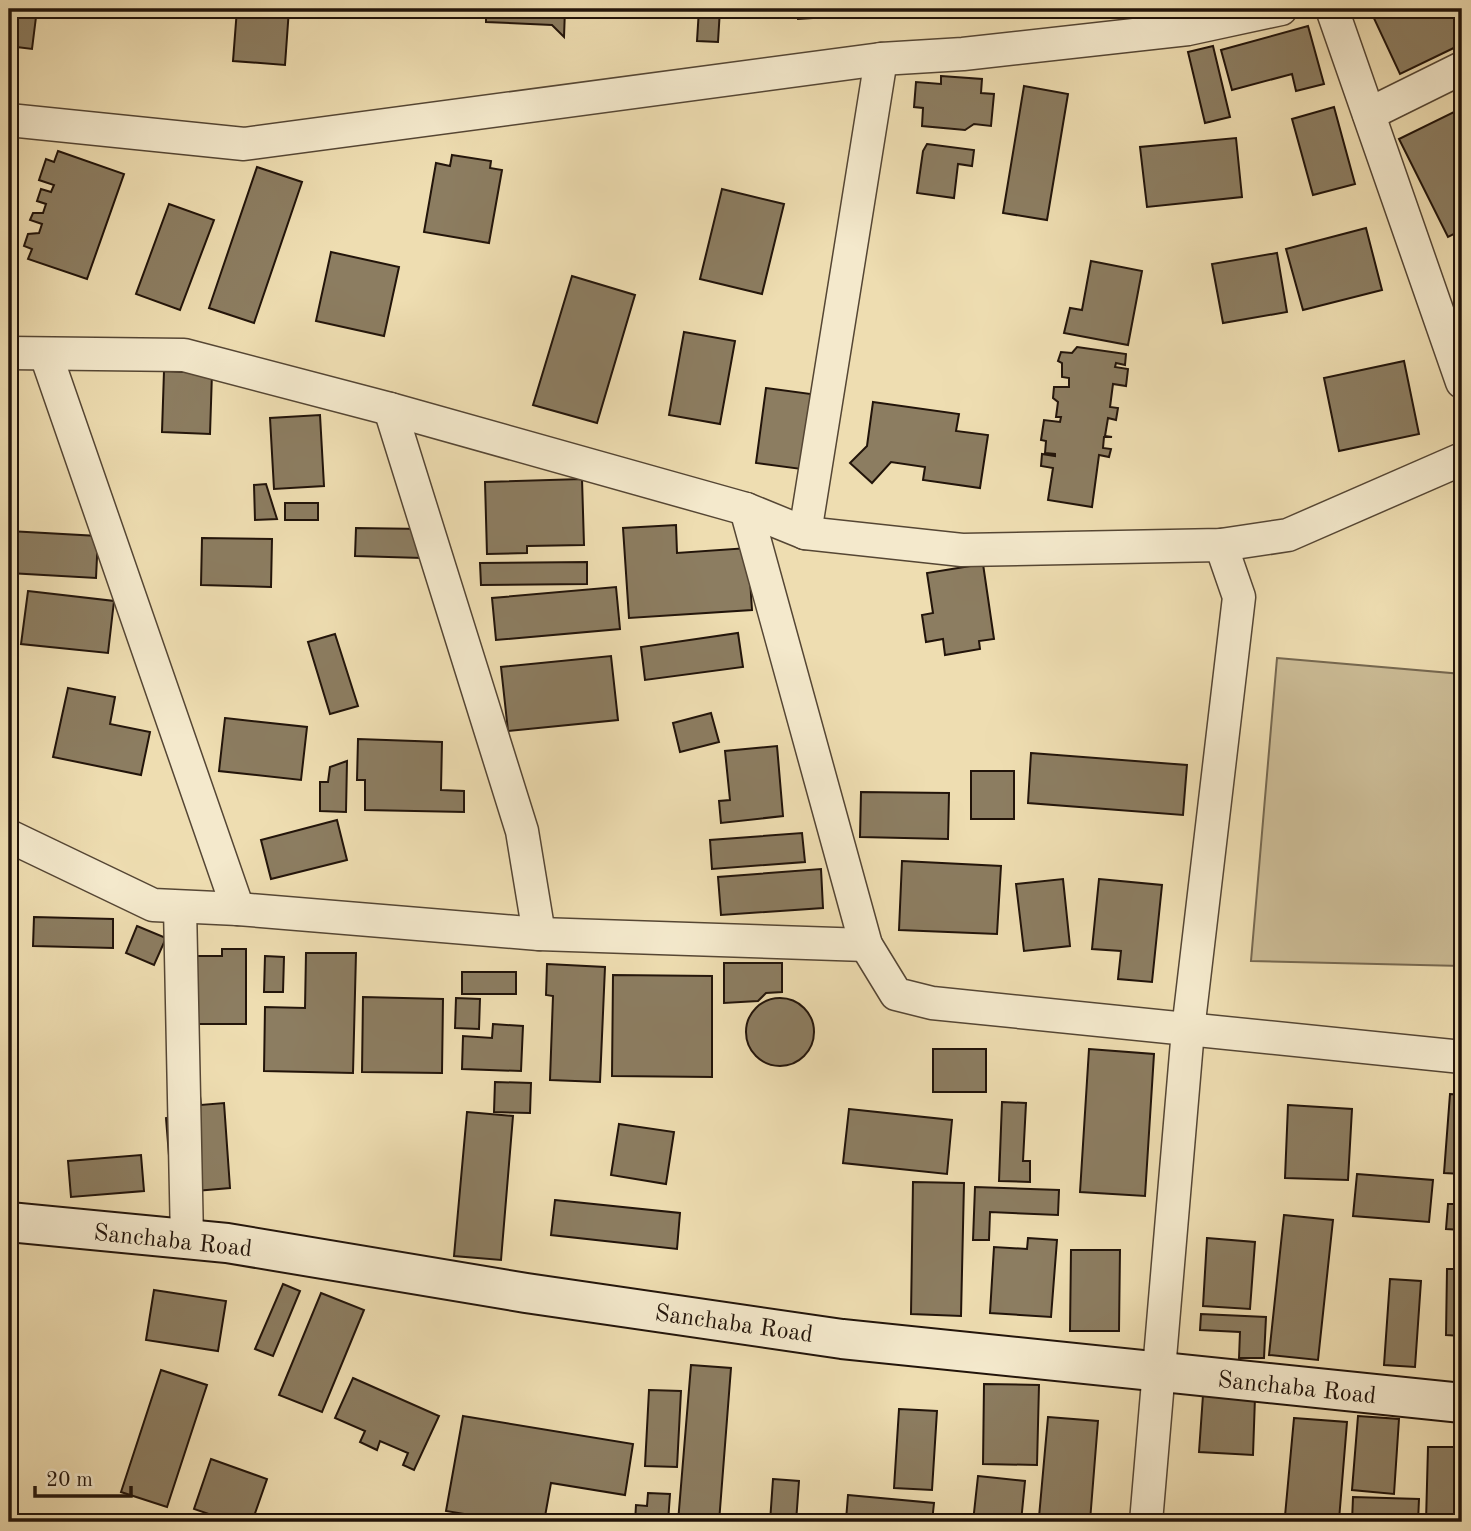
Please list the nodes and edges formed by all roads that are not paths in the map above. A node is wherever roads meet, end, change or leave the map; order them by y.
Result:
1 (1281, 9) edge
2 (1332, 9) edge
3 (881, 59) junction
4 (1462, 68) edge
5 (1368, 114) junction
6 (9, 120) edge
7 (9, 353) edge
8 (46, 355) junction
9 (1462, 382) edge
10 (390, 409) junction
11 (1462, 459) edge
12 (746, 509) junction
13 (805, 533) junction
14 (1221, 545) junction
15 (9, 836) edge
16 (180, 906) junction
17 (238, 909) junction
18 (538, 934) junction
19 (866, 945) junction
20 (1188, 1030) junction
21 (1462, 1057) edge
22 (9, 1222) edge
23 (187, 1240) junction
24 (1158, 1373) junction
25 (1462, 1403) edge
26 (1146, 1522) edge

1 - 3 street
2 - 5 street
3 - 6 street
3 - 13 street
4 - 5 street
5 - 9 street
7 - 8 street
8 - 10 street
8 - 17 street
10 - 12 street
10 - 18 street
11 - 14 street
12 - 13 street
12 - 19 street
13 - 14 street
14 - 20 street
15 - 16 street
16 - 17 street
16 - 23 street
17 - 18 street
18 - 19 street
19 - 20 street
20 - 21 street
20 - 24 street
22 - 23 street, Sanchaba Road
23 - 24 street, Sanchaba Road
24 - 25 street, Sanchaba Road
24 - 26 street

